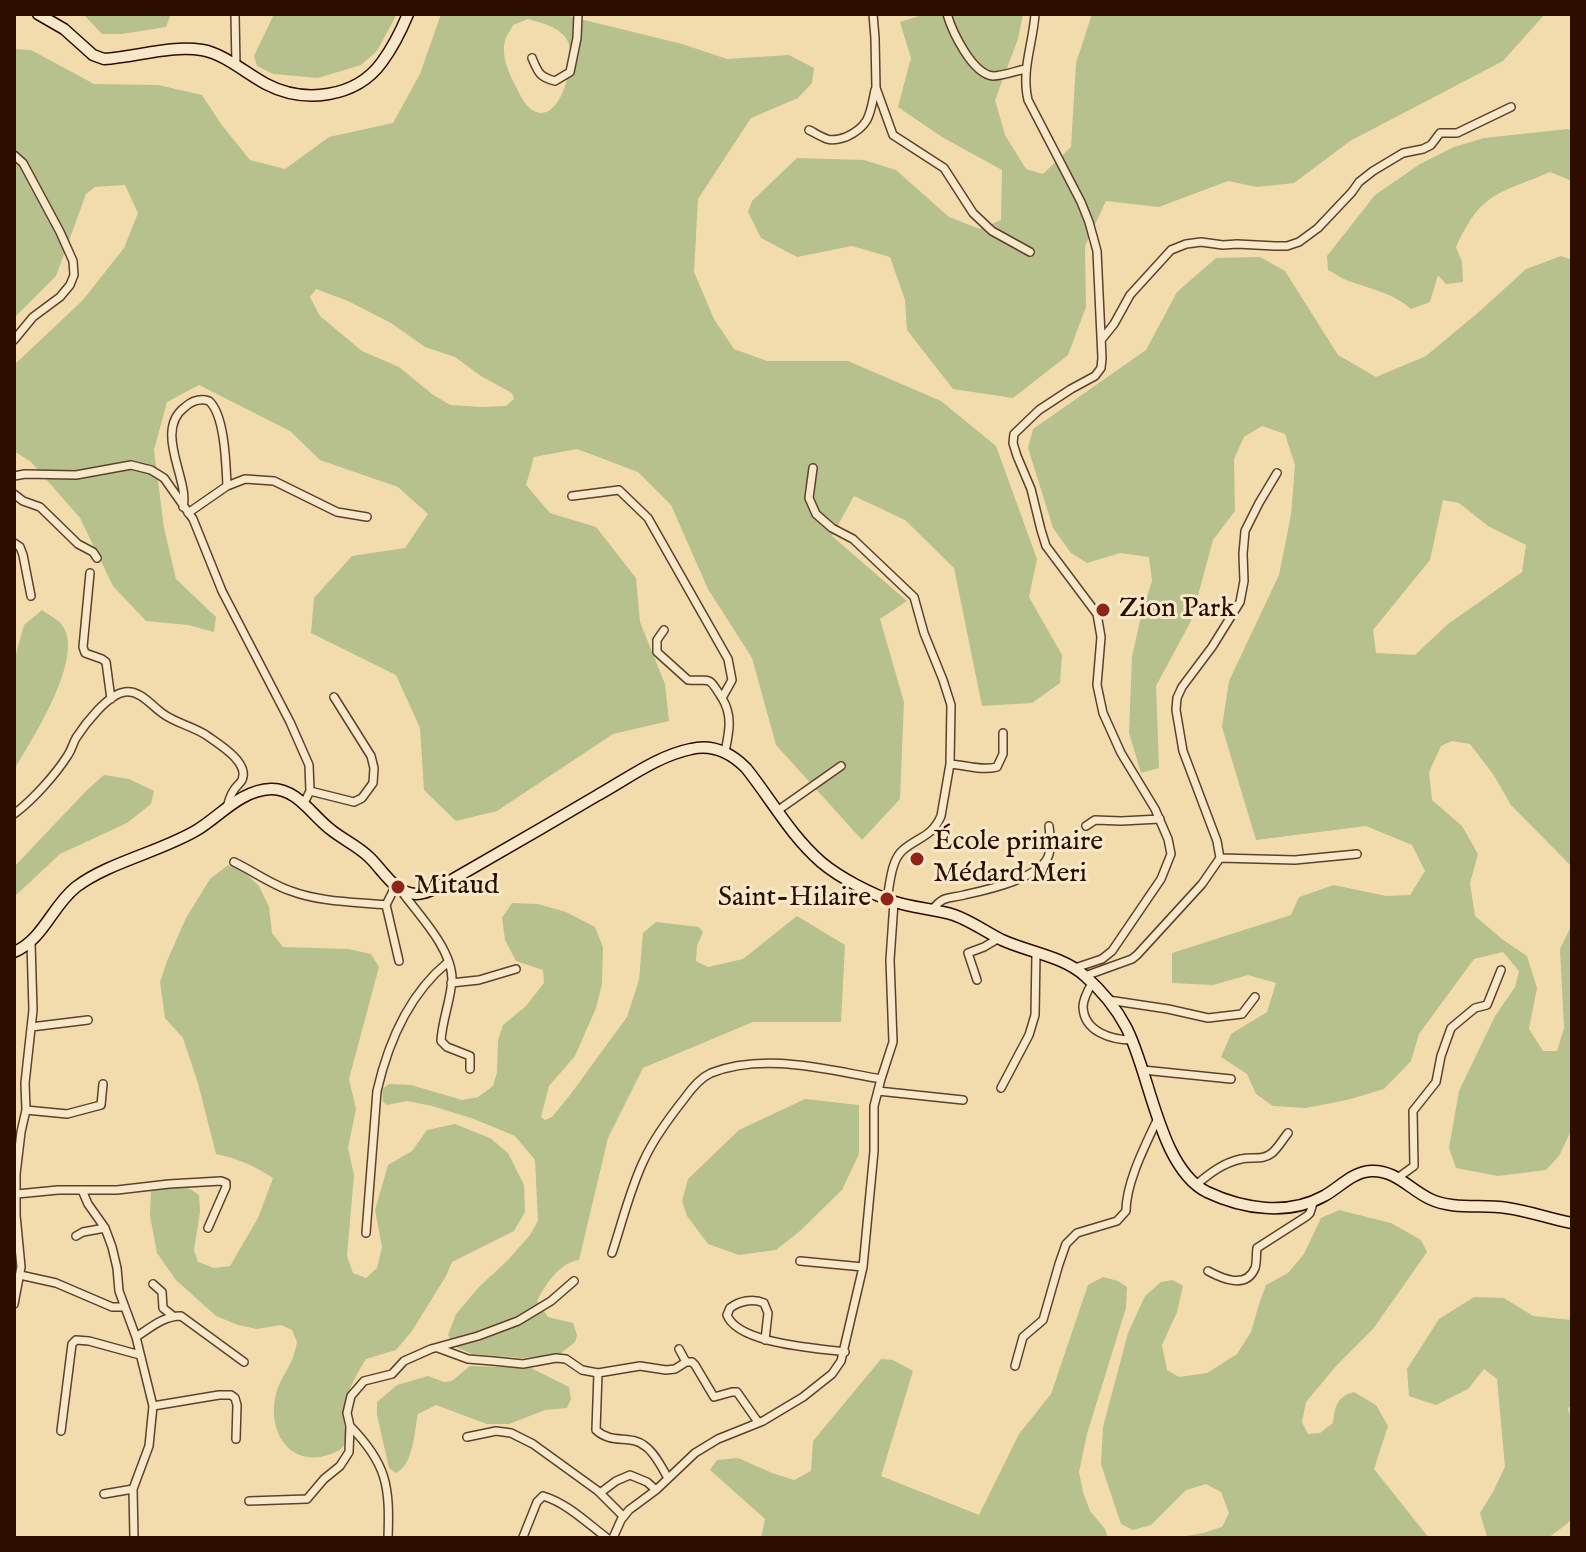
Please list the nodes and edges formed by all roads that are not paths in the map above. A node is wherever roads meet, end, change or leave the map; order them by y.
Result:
1 (38, 14) edge
2 (235, 14) edge
3 (408, 14) edge
4 (578, 14) edge
5 (873, 14) edge
6 (947, 14) edge
7 (1035, 14) edge
8 (532, 58) dead end
9 (236, 66) junction
10 (1025, 69) junction
11 (876, 88) junction
12 (1511, 107) dead end
13 (809, 130) dead end
14 (14, 155) edge
15 (1030, 252) dead end
16 (14, 340) edge
17 (1101, 341) junction
18 (813, 468) dead end
19 (1277, 473) dead end
20 (14, 476) edge
21 (227, 486) junction
22 (14, 494) edge
23 (572, 496) dead end
24 (185, 510) junction
25 (367, 517) dead end
26 (14, 543) edge
27 (97, 558) dead end
28 (90, 573) dead end
29 (31, 596) dead end
30 (664, 630) dead end
31 (334, 697) dead end
32 (722, 698) junction
33 (111, 699) junction
34 (1003, 733) dead end
35 (725, 752) junction
36 (950, 764) junction
37 (841, 766) dead end
38 (310, 791) junction
39 (303, 805) junction
40 (227, 807) junction
41 (777, 811) junction
42 (14, 814) edge
43 (1160, 819) junction
44 (1049, 826) dead end
45 (1086, 826) dead end
46 (1357, 854) dead end
47 (1220, 858) junction
48 (234, 862) dead end
49 (397, 886) junction
50 (890, 900) junction
51 (386, 905) junction
52 (932, 910) junction
53 (999, 938) junction
54 (31, 943) junction
55 (14, 952) edge
56 (1036, 954) junction
57 (399, 961) dead end
58 (448, 962) junction
59 (1075, 968) junction
60 (516, 969) dead end
61 (1501, 970) dead end
62 (1088, 979) junction
63 (977, 980) dead end
64 (451, 983) junction
65 (1255, 997) dead end
66 (1108, 1000) junction
67 (88, 1020) dead end
68 (31, 1027) junction
69 (1132, 1040) junction
70 (470, 1069) dead end
71 (1143, 1070) junction
72 (881, 1079) junction
73 (1231, 1079) dead end
74 (103, 1084) dead end
75 (1001, 1088) dead end
76 (878, 1091) junction
77 (963, 1100) dead end
78 (26, 1110) junction
79 (1158, 1118) junction
80 (1288, 1133) dead end
81 (1399, 1177) junction
82 (1196, 1185) junction
83 (82, 1190) junction
84 (17, 1194) junction
85 (1314, 1200) junction
86 (15, 1215) edge
87 (1572, 1223) edge
88 (105, 1228) junction
89 (208, 1228) dead end
90 (366, 1233) dead end
91 (76, 1236) dead end
92 (612, 1253) dead end
93 (800, 1261) dead end
94 (863, 1267) junction
95 (1208, 1271) dead end
96 (20, 1275) junction
97 (574, 1281) dead end
98 (153, 1284) dead end
99 (14, 1304) edge
100 (125, 1307) junction
101 (173, 1316) junction
102 (136, 1337) junction
103 (765, 1340) junction
104 (431, 1349) junction
105 (679, 1349) dead end
106 (845, 1352) junction
107 (140, 1355) junction
108 (244, 1362) dead end
109 (686, 1362) junction
110 (1015, 1366) dead end
111 (598, 1373) junction
112 (153, 1406) junction
113 (758, 1422) junction
114 (350, 1426) junction
115 (61, 1431) dead end
116 (467, 1437) dead end
117 (236, 1439) dead end
118 (668, 1478) junction
119 (133, 1489) junction
120 (656, 1490) junction
121 (600, 1493) junction
122 (104, 1494) dead end
123 (249, 1501) dead end
124 (623, 1516) junction
125 (523, 1537) edge
126 (134, 1538) edge
127 (388, 1538) edge
128 (610, 1538) edge

1 - 9 street
2 - 9 street
3 - 9 street
4 - 8 street
5 - 11 street
6 - 10 street
7 - 10 street
10 - 17 street
11 - 13 street
11 - 15 street
12 - 17 street
14 - 16 street
17 - 43 street
18 - 36 street
19 - 47 street
20 - 24 street
21 - 24 street
21 - 24 street
21 - 25 street
22 - 27 street
23 - 32 street
24 - 38 street
26 - 29 street
28 - 33 street
30 - 32 street
31 - 38 street
32 - 35 street
33 - 40 street
33 - 42 street
34 - 36 street
35 - 41 street
35 - 49 street
36 - 50 street
37 - 41 street
38 - 39 street
39 - 40 street
39 - 49 street
40 - 54 street
41 - 50 street
43 - 45 street
43 - 59 street
44 - 52 street
46 - 47 street
47 - 62 street
48 - 51 street
49 - 51 street
49 - 58 street
50 - 52 street
50 - 72 street
51 - 57 street
52 - 53 street
53 - 56 street
53 - 63 street
54 - 55 street
54 - 68 street
56 - 59 street
56 - 75 street
58 - 64 street
58 - 90 street
59 - 62 street
60 - 64 street
61 - 81 street
62 - 66 street
62 - 69 street
64 - 70 street
65 - 66 street
66 - 69 street
67 - 68 street
68 - 78 street
69 - 71 street
71 - 73 street
71 - 79 street
72 - 76 street
72 - 92 street
74 - 78 street
76 - 77 street
76 - 94 street
78 - 84 street
79 - 82 street
79 - 110 street
80 - 82 street
81 - 85 street
81 - 87 street
82 - 85 street
83 - 84 street
83 - 88 street
83 - 89 street
84 - 86 street
85 - 95 street
86 - 96 street
88 - 91 street
88 - 100 street
93 - 94 street
94 - 106 street
96 - 99 street
96 - 100 street
97 - 104 street
98 - 101 street
100 - 102 street
101 - 102 street
101 - 108 street
102 - 107 street
103 - 103 street
103 - 106 street
104 - 111 street
104 - 114 street
105 - 109 street
106 - 113 street
107 - 112 street
107 - 115 street
109 - 111 street
109 - 113 street
111 - 118 street
112 - 117 street
112 - 119 street
113 - 118 street
114 - 123 street
114 - 127 street
116 - 121 street
118 - 120 street
119 - 122 street
119 - 126 street
120 - 121 street
120 - 124 street
121 - 124 street
124 - 128 street
125 - 128 street

